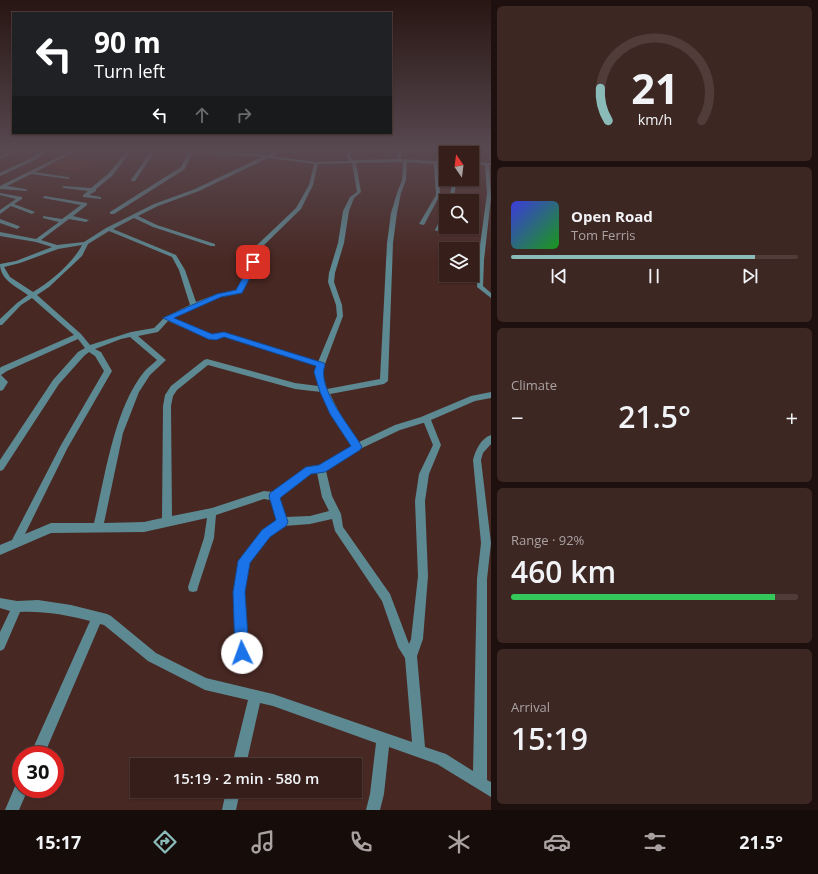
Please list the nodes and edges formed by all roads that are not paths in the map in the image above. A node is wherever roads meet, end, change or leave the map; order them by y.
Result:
1 (7, 188) edge
2 (78, 188) edge
3 (96, 188) edge
4 (150, 188) edge
5 (202, 188) edge
6 (309, 188) edge
7 (358, 188) edge
8 (401, 188) edge
9 (438, 188) edge
10 (489, 188) edge
11 (25, 190) dead end
12 (94, 190) junction
13 (0, 194) edge
14 (86, 196) junction
15 (45, 197) dead end
16 (100, 198) dead end
17 (79, 202) junction
18 (12, 205) junction
19 (0, 212) edge
20 (32, 212) dead end
21 (112, 213) dead end
22 (133, 216) junction
23 (45, 217) dead end
24 (69, 217) junction
25 (86, 220) dead end
26 (0, 221) edge
27 (63, 221) junction
28 (422, 224) dead end
29 (17, 226) dead end
30 (108, 230) junction
31 (0, 234) edge
32 (37, 241) junction
33 (86, 243) junction
34 (213, 245) dead end
35 (57, 247) junction
36 (0, 266) edge
37 (32, 295) junction
38 (491, 296) edge
39 (194, 306) junction
40 (167, 318) junction
41 (0, 324) edge
42 (131, 334) junction
43 (79, 336) junction
44 (89, 348) junction
45 (321, 365) junction
46 (0, 373) edge
47 (0, 378) edge
48 (0, 388) edge
49 (324, 390) junction
50 (491, 396) edge
51 (427, 419) junction
52 (491, 438) edge
53 (357, 447) junction
54 (0, 467) edge
55 (321, 469) junction
56 (274, 496) junction
57 (212, 512) junction
58 (336, 514) junction
59 (167, 522) junction
60 (282, 522) junction
61 (98, 528) junction
62 (16, 542) junction
63 (0, 550) edge
64 (193, 587) dead end
65 (0, 603) edge
66 (17, 607) junction
67 (97, 618) junction
68 (0, 645) edge
69 (242, 653) dead end
70 (411, 656) junction
71 (256, 696) junction
72 (383, 740) junction
73 (41, 746) edge
74 (419, 752) junction
75 (241, 758) edge
76 (486, 786) edge
77 (17, 798) edge
78 (232, 798) edge
79 (12, 810) edge
80 (229, 810) edge
81 (373, 810) edge

1 - 11 street
2 - 12 street
3 - 12 street
4 - 21 street
5 - 22 street
6 - 39 street
7 - 45 street
8 - 49 street
9 - 28 street
10 - 38 street
12 - 14 street
13 - 18 street
14 - 16 street
14 - 17 street
15 - 17 street
17 - 24 street
18 - 19 street
18 - 20 street
22 - 30 street
22 - 34 street
23 - 27 street
24 - 25 street
24 - 27 street
26 - 29 street
27 - 32 street
30 - 33 street
30 - 39 street
31 - 32 street
32 - 35 street
33 - 35 street
33 - 37 street
35 - 36 street
36 - 37 street
37 - 41 street
37 - 43 street
39 - 40 street
40 - 42 street
40 - 45 street
42 - 44 street
42 - 61 street
43 - 44 street
43 - 46 street
44 - 54 street
44 - 62 street
45 - 49 street
47 - 48 street
49 - 53 street
49 - 59 street
50 - 51 street
51 - 53 street
51 - 70 street
52 - 76 street
53 - 55 street
55 - 56 street
55 - 58 street
56 - 57 street
56 - 60 street
57 - 59 street
57 - 64 street
58 - 60 street
58 - 70 street
59 - 61 street
60 - 69 street
61 - 62 street
62 - 63 street
65 - 66 street
66 - 67 street
66 - 68 street
67 - 71 street
67 - 73 street
70 - 74 street
71 - 72 street
71 - 75 street
72 - 74 street
72 - 81 street
74 - 76 street
77 - 79 street
78 - 80 street

